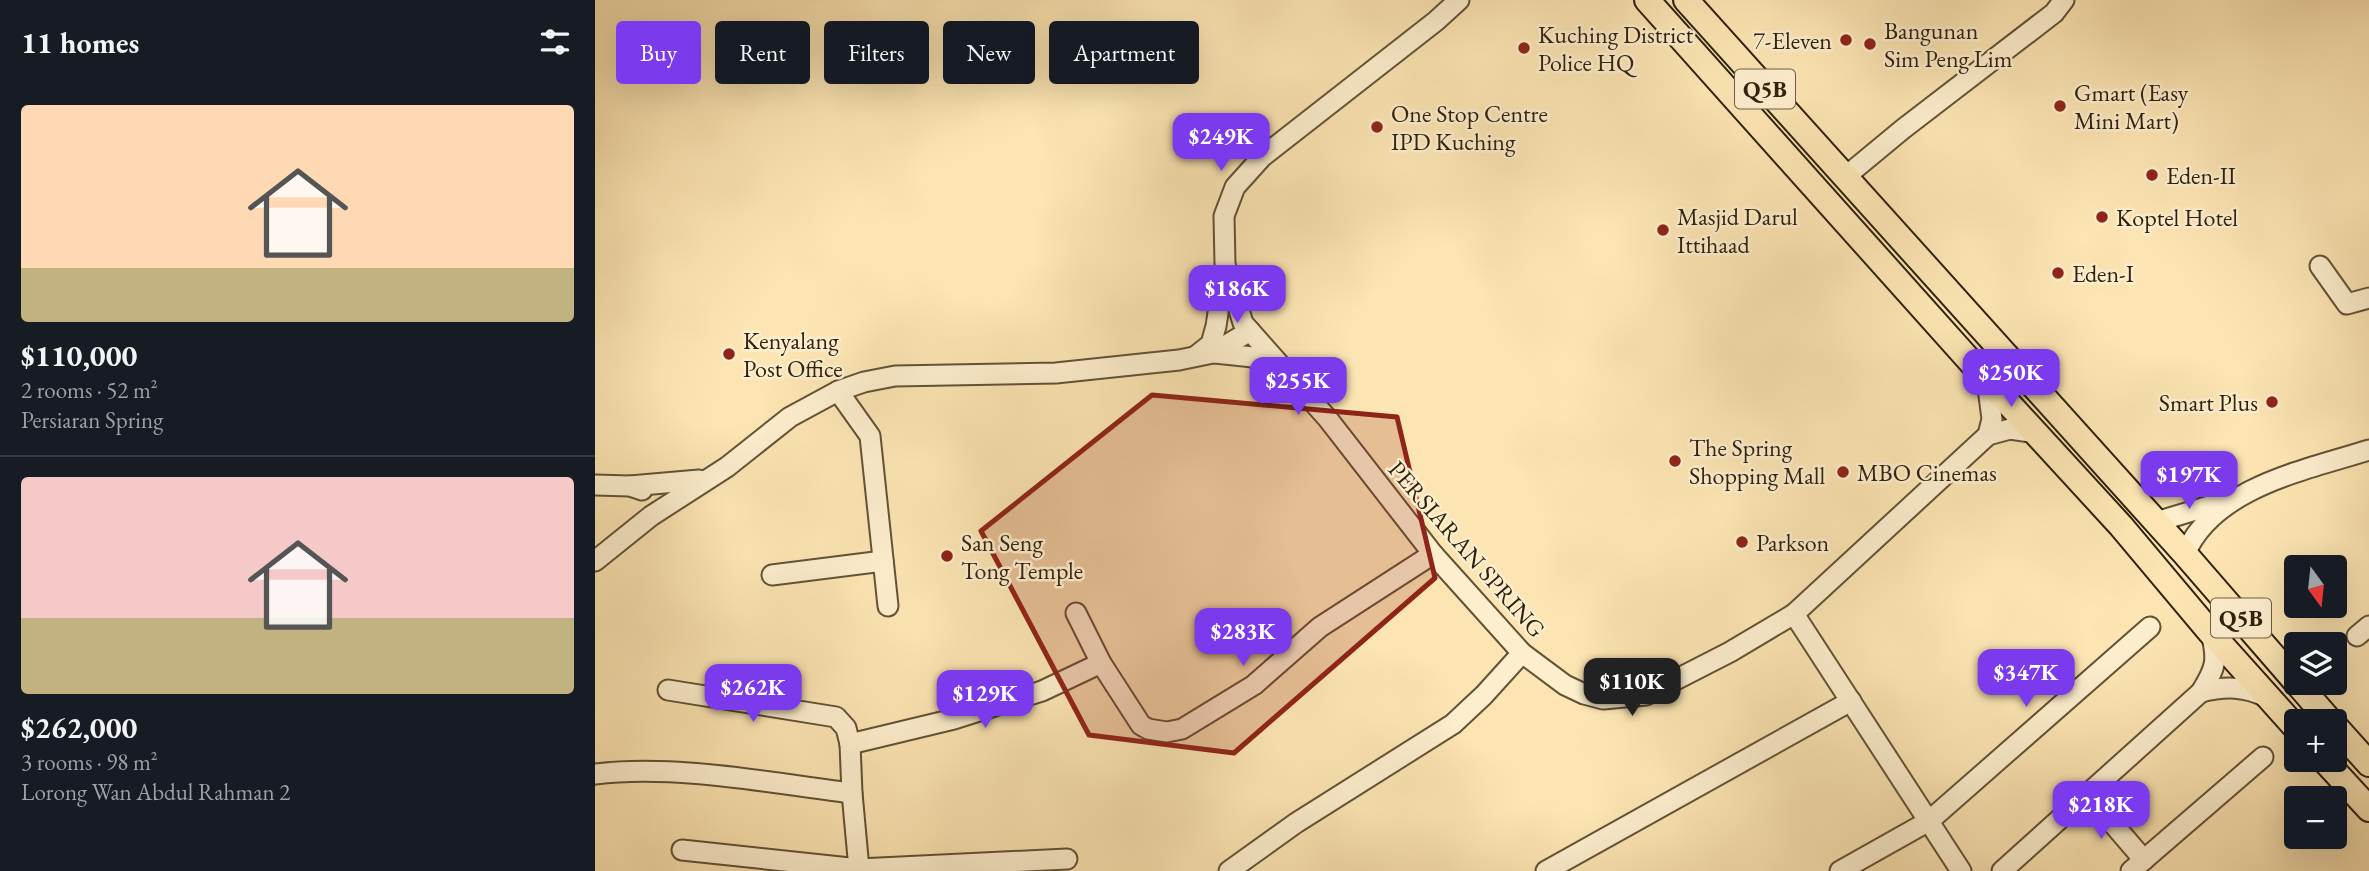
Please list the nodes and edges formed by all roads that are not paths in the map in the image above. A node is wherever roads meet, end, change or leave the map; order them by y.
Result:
1 (1459, 0) edge
2 (1647, 0) edge
3 (1686, 0) edge
4 (2064, 0) edge
5 (1845, 177) junction
6 (1226, 264) junction
7 (2320, 266) dead end
8 (2369, 298) edge
9 (1250, 331) junction
10 (1204, 355) junction
11 (1987, 380) junction
12 (1299, 388) junction
13 (838, 391) junction
14 (2037, 433) junction
15 (1989, 435) junction
16 (2369, 450) edge
17 (705, 480) junction
18 (595, 485) edge
19 (631, 486) junction
20 (2233, 499) junction
21 (656, 512) junction
22 (2156, 522) junction
23 (1433, 554) junction
24 (2185, 554) junction
25 (595, 561) edge
26 (883, 561) junction
27 (772, 575) dead end
28 (888, 606) dead end
29 (1076, 613) dead end
30 (1794, 614) junction
31 (2150, 626) dead end
32 (2210, 632) junction
33 (1522, 653) junction
34 (1101, 663) junction
35 (2284, 668) edge
36 (668, 690) dead end
37 (2201, 692) junction
38 (2307, 695) edge
39 (2270, 698) junction
40 (1851, 701) junction
41 (2320, 709) edge
42 (2284, 714) edge
43 (2347, 739) edge
44 (850, 744) junction
45 (2263, 757) dead end
46 (2369, 764) edge
47 (2335, 772) edge
48 (595, 774) edge
49 (852, 793) junction
50 (2089, 796) junction
51 (2369, 809) edge
52 (1929, 821) junction
53 (683, 850) dead end
54 (1067, 859) dead end
55 (2138, 865) edge
56 (859, 869) junction
57 (1229, 871) edge
58 (1546, 871) edge
59 (1840, 871) edge
60 (1961, 871) edge
61 (2003, 871) edge

1 - 6 street
2 - 11 main road
3 - 5 main road, Q5B
4 - 5 street
5 - 22 main road, Q5B
6 - 9 street, PERSIARAN SPRING
6 - 10 street
7 - 8 street
9 - 10 street
9 - 12 street, PERSIARAN SPRING
10 - 12 street
10 - 13 street
11 - 14 main road
11 - 15 street
12 - 23 street, PERSIARAN SPRING
13 - 17 street
13 - 26 street
14 - 15 street
14 - 32 main road
15 - 30 street, PERSIARAN SPRING
16 - 20 street
17 - 19 street
17 - 21 street
18 - 19 street
19 - 21 street
20 - 22 street
20 - 24 street
21 - 25 street
22 - 24 main road, Q5B
23 - 33 street, PERSIARAN SPRING
23 - 34 street
24 - 35 main road, Q5B
26 - 27 street
26 - 28 street
29 - 34 street
30 - 33 street, PERSIARAN SPRING
30 - 40 street
31 - 52 street
32 - 37 street
32 - 39 main road
33 - 57 street
34 - 44 street
36 - 44 street
37 - 39 street
37 - 50 street
38 - 41 main road, Q5B
39 - 42 main road
40 - 52 street
40 - 58 street
43 - 46 main road
44 - 49 street
45 - 55 street
47 - 51 main road
48 - 49 street
49 - 56 street
50 - 55 street
50 - 61 street
52 - 59 street
52 - 60 street
53 - 56 street
54 - 56 street

